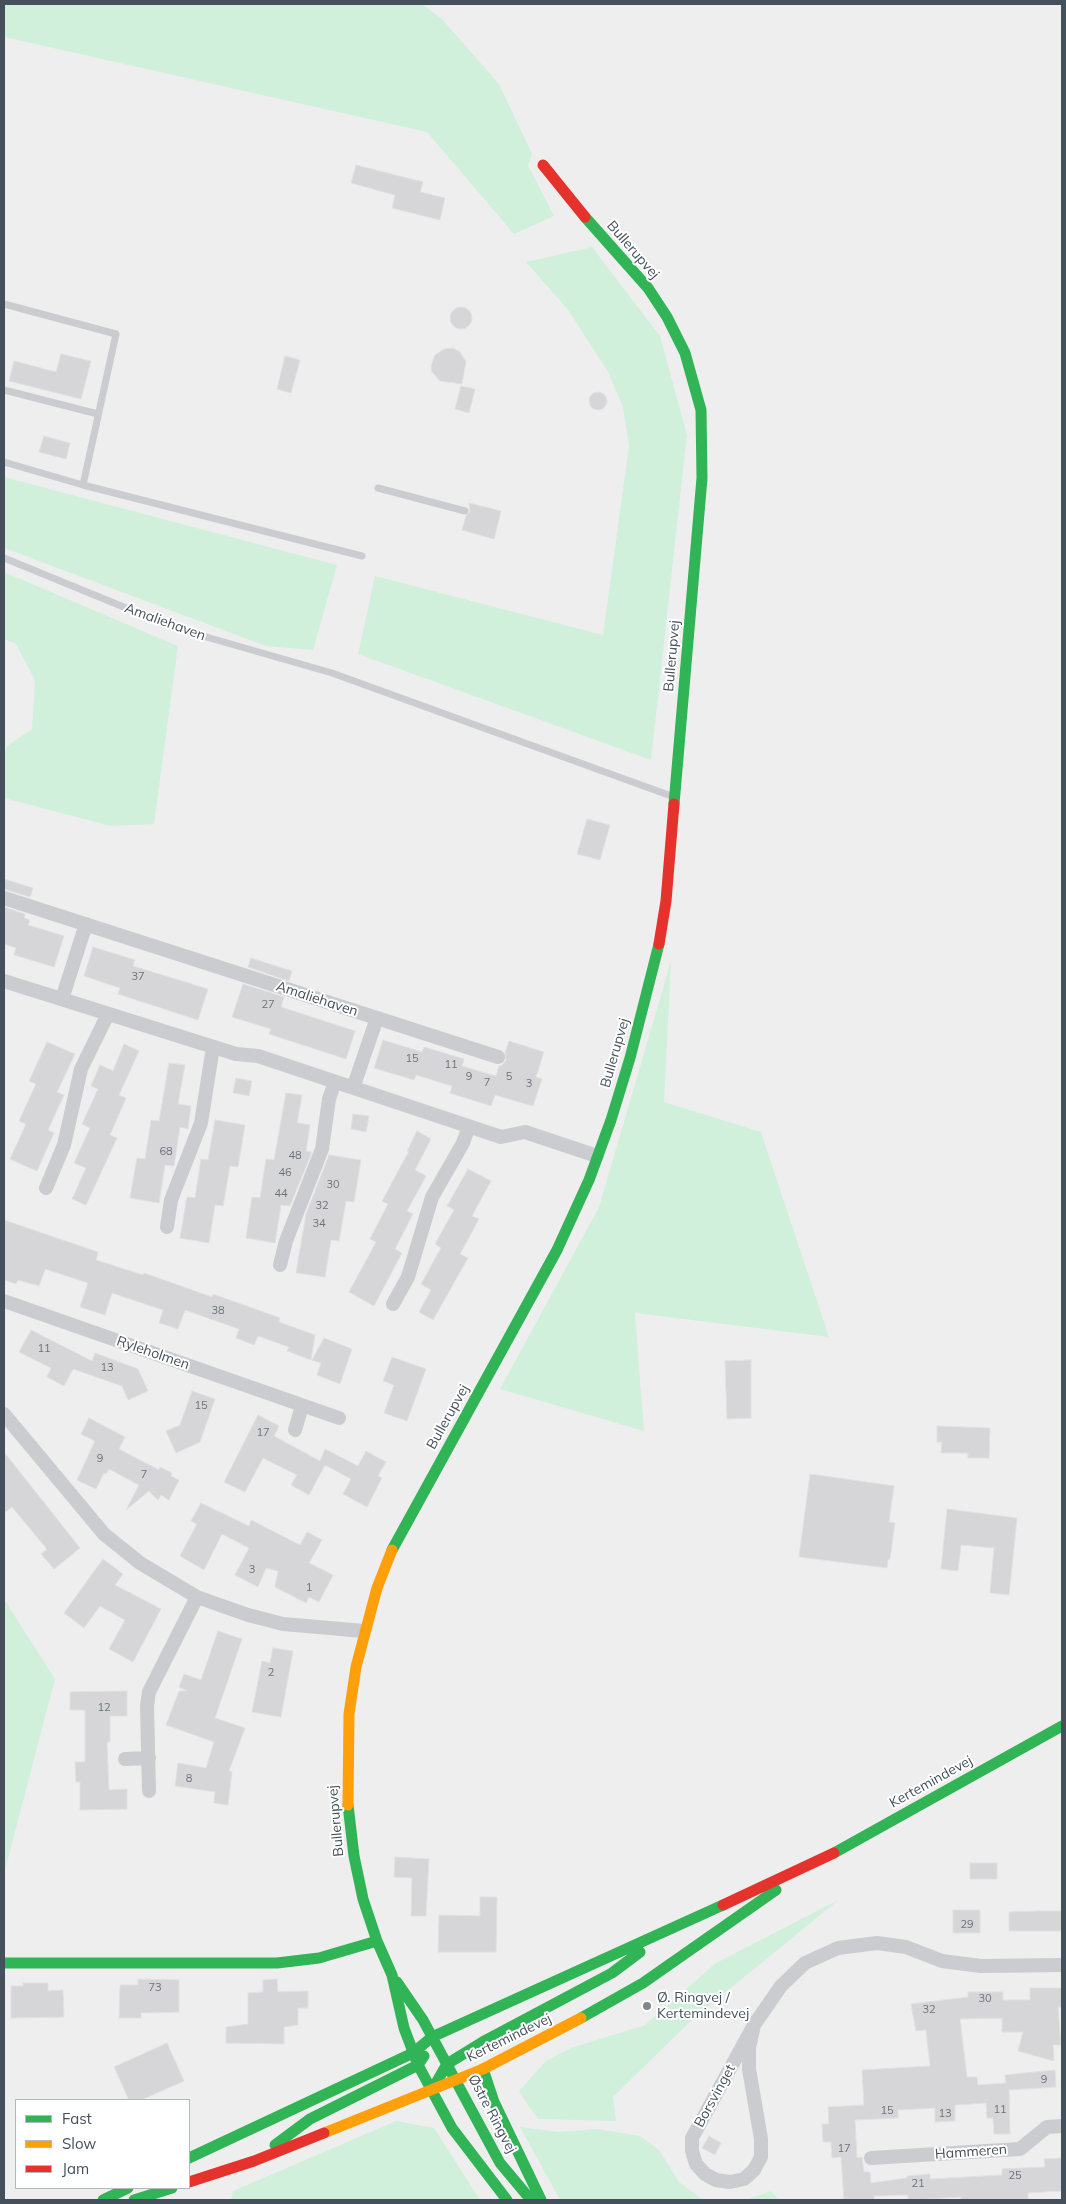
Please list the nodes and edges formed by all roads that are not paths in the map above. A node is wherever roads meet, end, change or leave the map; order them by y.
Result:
1 (543, 165) dead end
2 (4, 304) edge
3 (4, 390) edge
4 (98, 414) junction
5 (4, 462) edge
6 (83, 485) junction
7 (378, 488) dead end
8 (465, 511) dead end
9 (362, 556) dead end
10 (4, 558) edge
11 (675, 798) junction
12 (4, 898) edge
13 (86, 924) junction
14 (4, 981) edge
15 (62, 999) junction
16 (108, 1014) junction
17 (377, 1018) junction
18 (213, 1047) junction
19 (498, 1057) dead end
20 (334, 1082) junction
21 (353, 1088) junction
22 (470, 1126) junction
23 (597, 1156) junction
24 (46, 1188) dead end
25 (167, 1227) dead end
26 (280, 1265) dead end
27 (4, 1301) edge
28 (393, 1304) dead end
29 (302, 1406) junction
30 (4, 1414) edge
31 (339, 1418) dead end
32 (295, 1430) dead end
33 (197, 1597) junction
34 (364, 1631) junction
35 (1062, 1726) edge
36 (149, 1758) junction
37 (126, 1759) dead end
38 (149, 1791) dead end
39 (814, 1864) junction
40 (669, 1930) junction
41 (377, 1941) junction
42 (4, 1963) edge
43 (1062, 1965) edge
44 (392, 1975) junction
45 (754, 2025) junction
46 (430, 2040) junction
47 (418, 2058) junction
48 (445, 2067) junction
49 (483, 2068) junction
50 (456, 2080) junction
51 (432, 2090) junction
52 (1062, 2126) edge
53 (190, 2158) edge
54 (871, 2158) dead end
55 (254, 2161) junction
56 (190, 2182) edge
57 (126, 2189) edge
58 (169, 2189) edge
59 (103, 2200) edge
60 (134, 2200) edge
61 (507, 2200) edge
62 (531, 2200) edge
63 (541, 2200) edge

1 - 11 main road, Bullerupvej
2 - 4 lane
3 - 4 lane
4 - 6 lane
5 - 6 lane
6 - 9 lane
7 - 8 lane
10 - 11 lane, Amaliehaven
11 - 23 main road, Bullerupvej
12 - 13 street, Amaliehaven
13 - 15 street
13 - 17 street, Amaliehaven
14 - 15 street
15 - 16 street
16 - 18 street
16 - 24 street
17 - 19 street, Amaliehaven
17 - 21 street, Amaliehaven
18 - 20 street
18 - 25 street
20 - 21 street
20 - 26 street
21 - 22 street
22 - 23 street
22 - 28 street
23 - 34 main road, Bullerupvej
27 - 29 street, Ryleholmen
29 - 31 street, Ryleholmen
29 - 32 street
30 - 33 street
33 - 34 street
33 - 36 street
34 - 41 main road, Bullerupvej
35 - 39 main road, Kertemindevej
36 - 37 street
36 - 38 street
39 - 40 main road, Kertemindevej
39 - 49 main road, Kertemindevej
40 - 46 main road, Kertemindevej
40 - 48 main road
41 - 42 main road
41 - 44 main road, Bullerupvej
43 - 45 street, Borsvinget
44 - 46 main road, Bullerupvej
44 - 47 main road, Bullerupvej
45 - 45 street, Borsvinget
46 - 47 main road, Kertemindevej
46 - 48 main road, Østre Ringvej
47 - 48 main road
47 - 51 main road
47 - 53 main road, Kertemindevej
47 - 55 main road
48 - 50 main road, Østre Ringvej
48 - 51 main road
49 - 50 main road, Kertemindevej
49 - 63 main road
50 - 51 main road, Kertemindevej
50 - 62 main road, Østre Ringvej
51 - 55 main road, Kertemindevej
51 - 61 main road
52 - 54 street, Hammeren
55 - 56 main road, Kertemindevej
57 - 59 main road
58 - 60 main road

